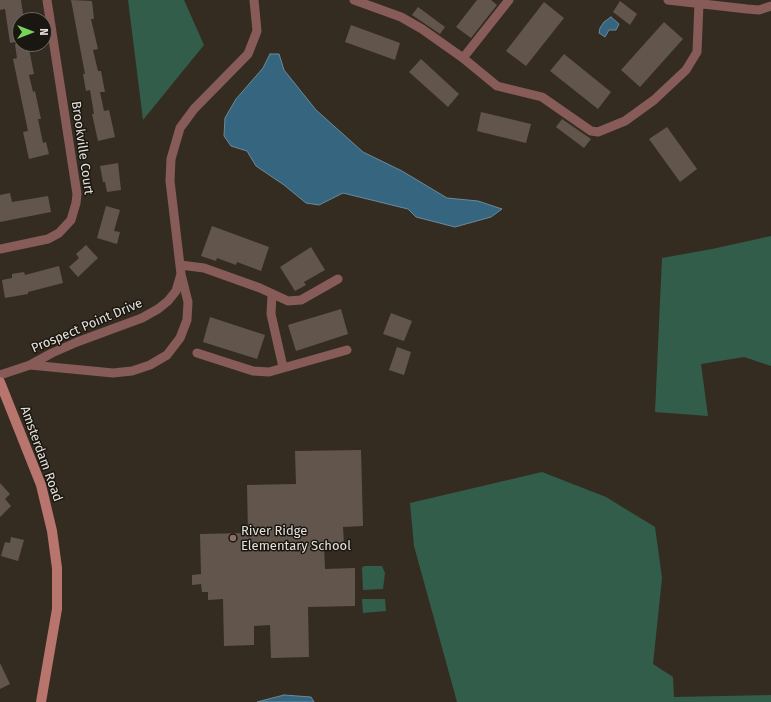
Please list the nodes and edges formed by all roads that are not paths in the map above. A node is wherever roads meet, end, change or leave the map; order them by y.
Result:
1 (46, 0) edge
2 (254, 0) edge
3 (354, 0) edge
4 (509, 0) edge
5 (668, 0) edge
6 (699, 3) junction
7 (771, 6) edge
8 (464, 58) junction
9 (0, 249) edge
10 (181, 269) junction
11 (338, 279) dead end
12 (272, 295) junction
13 (347, 350) dead end
14 (197, 353) dead end
15 (30, 365) junction
16 (283, 367) junction
17 (0, 375) edge
18 (0, 382) edge
19 (41, 702) edge

1 - 9 street, Brookville Court
2 - 10 street, Prospect Point Drive
3 - 8 street
4 - 8 street
5 - 6 street
6 - 7 street
6 - 8 street
10 - 12 street
10 - 15 street, Prospect Point Drive
10 - 15 street, Prospect Point Drive
11 - 12 street
12 - 16 street
13 - 16 street
14 - 16 street
15 - 17 street, Prospect Point Drive
18 - 19 main road, Amsterdam Road

